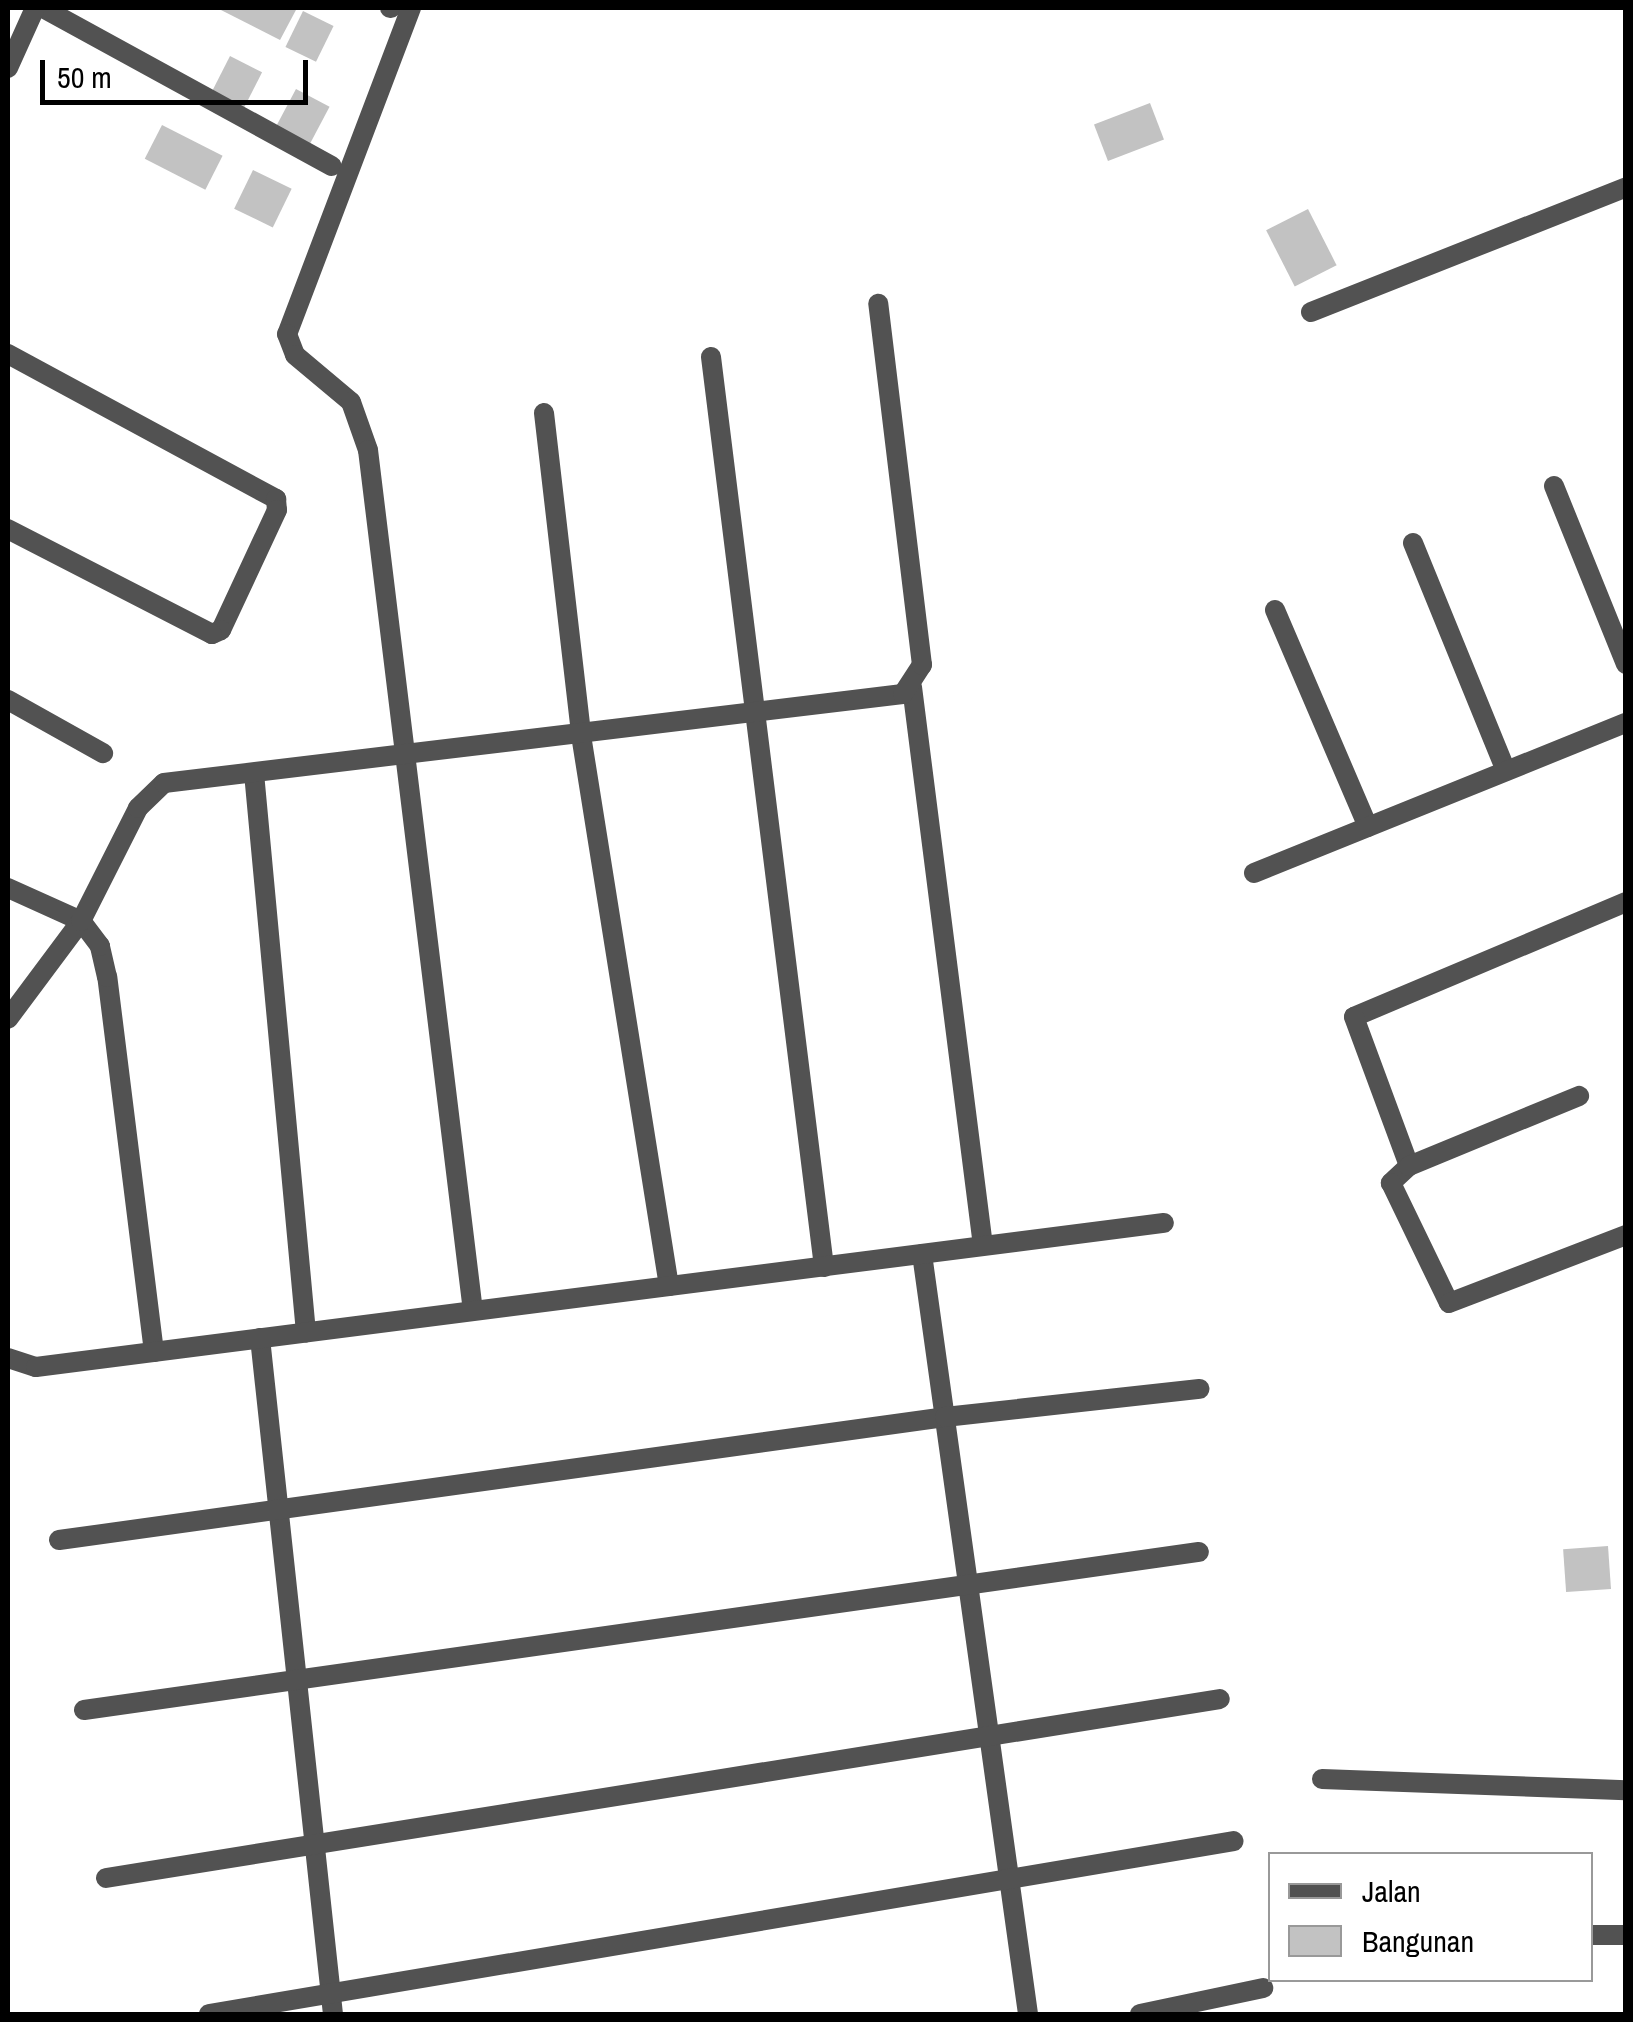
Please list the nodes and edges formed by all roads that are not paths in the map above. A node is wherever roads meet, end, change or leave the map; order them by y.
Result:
1 (35, 8) edge
2 (43, 8) edge
3 (410, 8) edge
4 (8, 68) edge
5 (332, 166) dead end
6 (1626, 187) edge
7 (878, 304) dead end
8 (1311, 312) dead end
9 (8, 354) edge
10 (711, 356) dead end
11 (544, 413) dead end
12 (1554, 486) dead end
13 (8, 529) edge
14 (1413, 543) dead end
15 (1275, 610) dead end
16 (1626, 664) edge
17 (912, 687) junction
18 (8, 700) edge
19 (756, 714) junction
20 (1626, 723) edge
21 (581, 735) junction
22 (103, 752) dead end
23 (409, 756) junction
24 (1506, 772) junction
25 (254, 773) junction
26 (1368, 827) junction
27 (1254, 873) dead end
28 (8, 888) edge
29 (1626, 902) edge
30 (81, 920) junction
31 (8, 1018) edge
32 (1579, 1096) dead end
33 (1408, 1166) junction
34 (1164, 1224) dead end
35 (1626, 1235) edge
36 (983, 1246) junction
37 (922, 1254) junction
38 (824, 1267) junction
39 (669, 1286) junction
40 (473, 1311) junction
41 (306, 1333) junction
42 (260, 1338) junction
43 (154, 1352) junction
44 (8, 1358) edge
45 (1199, 1389) dead end
46 (944, 1417) junction
47 (278, 1510) junction
48 (59, 1540) dead end
49 (1200, 1552) dead end
50 (968, 1584) junction
51 (296, 1680) junction
52 (1220, 1699) dead end
53 (84, 1710) dead end
54 (989, 1736) junction
55 (1322, 1778) dead end
56 (1626, 1790) edge
57 (1234, 1841) dead end
58 (314, 1844) junction
59 (106, 1878) dead end
60 (1008, 1879) junction
61 (1593, 1935) edge
62 (1626, 1935) edge
63 (1264, 1988) dead end
64 (332, 2004) edge
65 (209, 2014) edge
66 (1028, 2014) edge
67 (1140, 2014) edge

1 - 4 street
2 - 5 street
3 - 23 street
6 - 8 street
7 - 17 street
9 - 13 street
10 - 19 street
11 - 21 street
12 - 16 street
14 - 24 street
15 - 26 street
17 - 19 street
17 - 36 street
18 - 22 street
19 - 21 street
19 - 38 street
20 - 24 street
21 - 23 street
21 - 39 street
23 - 25 street
23 - 40 street
24 - 26 street
25 - 30 street
25 - 41 street
26 - 27 street
28 - 30 street
29 - 33 street
30 - 31 street
30 - 43 street
32 - 33 street
33 - 35 street
34 - 36 street
36 - 37 street
37 - 38 street
37 - 46 street
38 - 39 street
39 - 40 street
40 - 41 street
41 - 42 street
42 - 43 street
42 - 47 street
43 - 44 street
45 - 46 street
46 - 47 street
46 - 50 street
47 - 48 street
47 - 51 street
49 - 50 street
50 - 51 street
50 - 54 street
51 - 53 street
51 - 58 street
52 - 54 street
54 - 58 street
54 - 60 street
55 - 56 street
57 - 60 street
58 - 59 street
58 - 64 street
60 - 64 street
60 - 66 street
61 - 62 street
63 - 67 street
64 - 65 street

